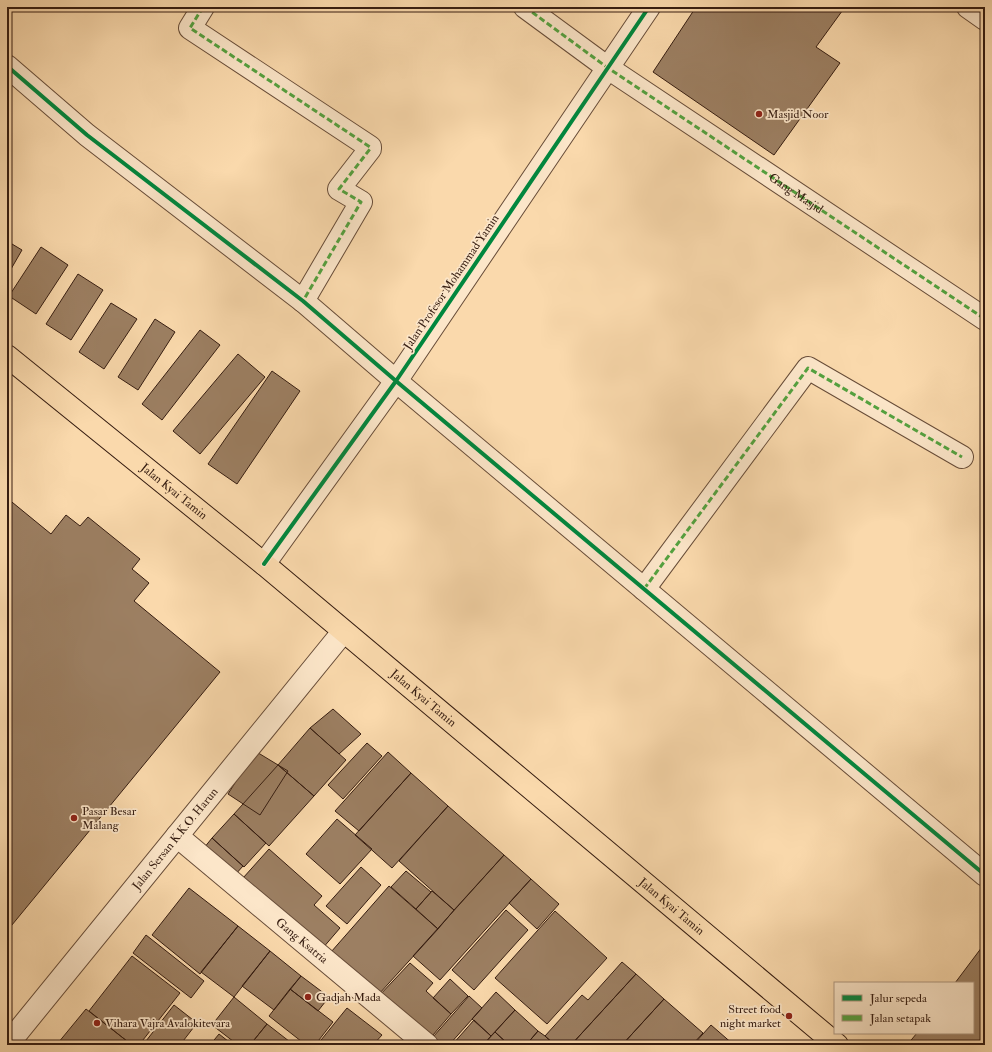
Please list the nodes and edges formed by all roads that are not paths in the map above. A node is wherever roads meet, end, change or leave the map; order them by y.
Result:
1 (203, 7) edge
2 (525, 7) edge
3 (649, 7) edge
4 (968, 7) edge
5 (985, 19) edge
6 (7, 66) edge
7 (608, 68) junction
8 (303, 301) junction
9 (985, 319) edge
10 (7, 356) edge
11 (396, 381) junction
12 (962, 457) dead end
13 (264, 564) junction
14 (644, 589) junction
15 (343, 632) junction
16 (177, 836) junction
17 (985, 875) edge
18 (7, 1045) edge
19 (427, 1045) edge
20 (837, 1045) edge

1 - 8 street
2 - 7 street, Gang Masjid
3 - 7 street, Jalan Profesor Mohammad Yamin
4 - 5 street
6 - 8 street
7 - 9 street, Gang Masjid
7 - 11 street, Jalan Profesor Mohammad Yamin
8 - 11 street
10 - 13 main road, Jalan Kyai Tamin
11 - 13 street, Jalan Profesor Mohammad Yamin
11 - 14 street
12 - 14 street
13 - 15 main road, Jalan Kyai Tamin
14 - 17 street
15 - 16 street, Jalan Sersan K.K.O. Harun
15 - 20 main road, Jalan Kyai Tamin
16 - 18 street, Jalan Sersan K.K.O. Harun
16 - 19 street, Gang Ksatria

